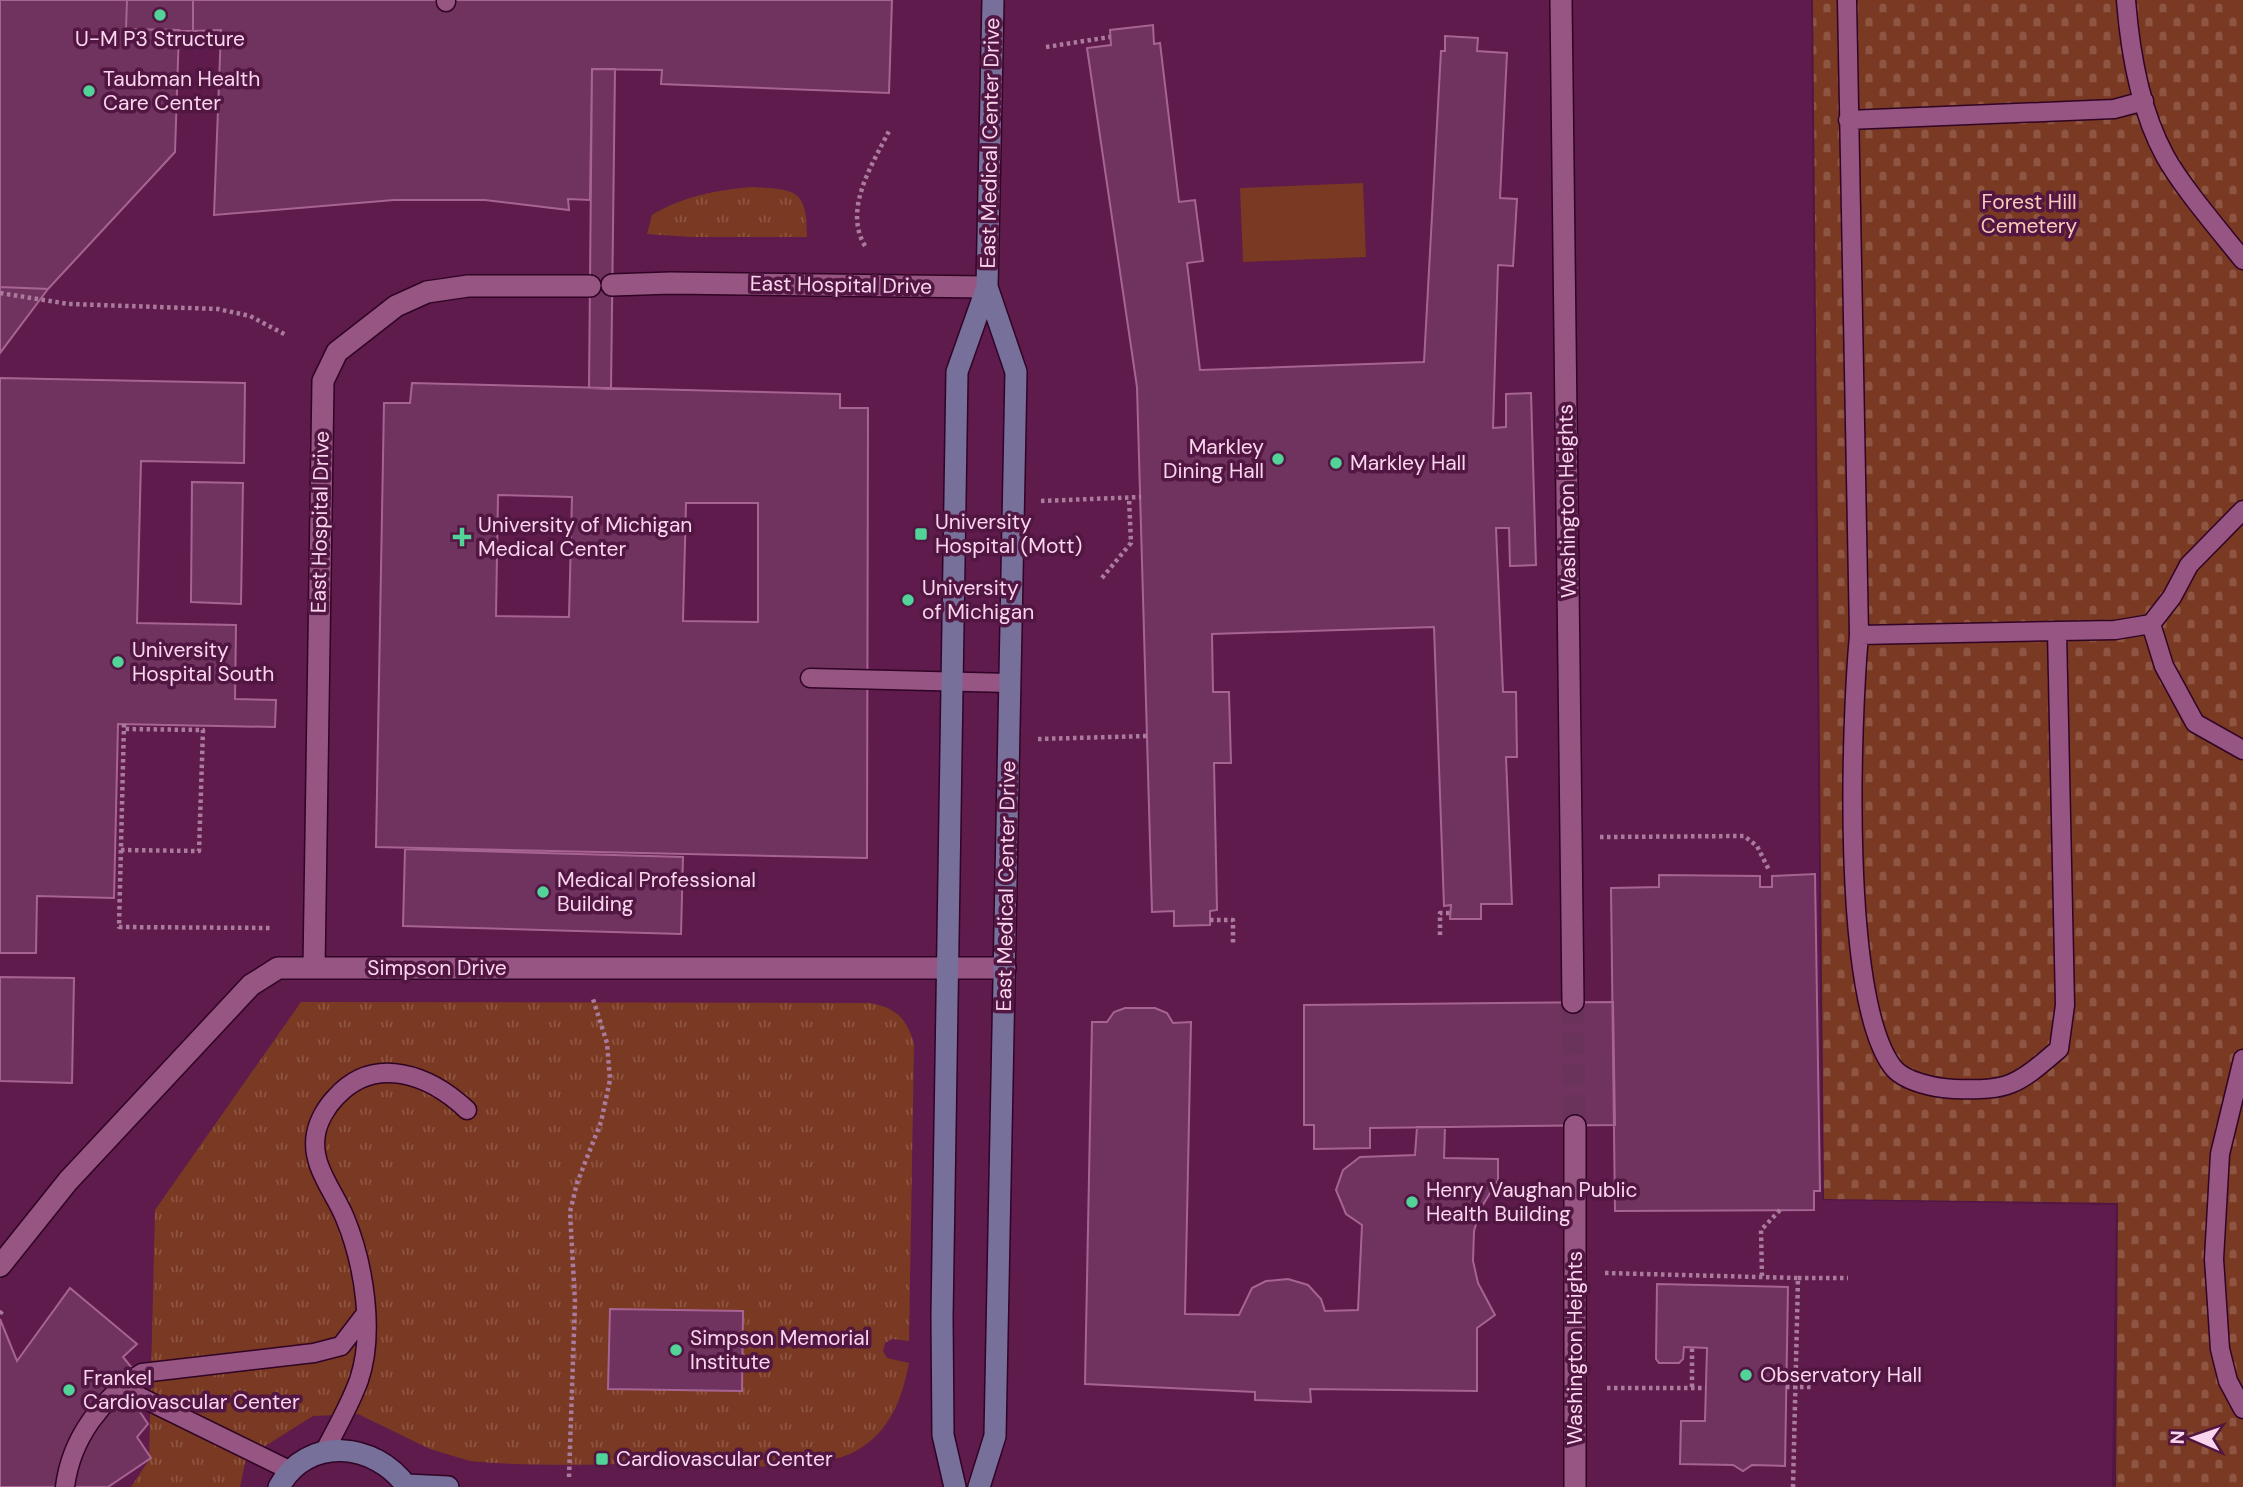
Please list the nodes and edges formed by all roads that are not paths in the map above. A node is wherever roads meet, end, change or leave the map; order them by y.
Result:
1 (993, 0) edge
2 (1561, 0) edge
3 (1847, 0) edge
4 (2126, 0) edge
5 (2144, 101) junction
6 (1848, 120) junction
7 (2243, 260) edge
8 (612, 285) dead end
9 (590, 286) dead end
10 (987, 287) junction
11 (2243, 510) edge
12 (2151, 624) junction
13 (2057, 631) junction
14 (1859, 635) junction
15 (810, 678) dead end
16 (953, 682) junction
17 (1010, 683) junction
18 (2243, 750) edge
19 (948, 967) junction
20 (314, 968) junction
21 (1005, 968) junction
22 (1573, 1002) tunnel mouth
23 (2243, 1059) edge
24 (467, 1110) dead end
25 (1574, 1126) tunnel mouth
26 (0, 1266) edge
27 (364, 1316) junction
28 (120, 1387) junction
29 (2243, 1409) edge
30 (324, 1452) junction
31 (284, 1479) edge
32 (407, 1486) edge
33 (65, 1487) edge
34 (448, 1487) edge
35 (955, 1487) edge
36 (979, 1487) edge
37 (1575, 1487) edge

1 - 10 street, East Medical Center Drive
2 - 22 street, Washington Heights
3 - 6 lane
4 - 5 lane
5 - 6 lane
5 - 7 lane
6 - 14 lane
8 - 10 street, East Hospital Drive
9 - 20 street, East Hospital Drive
10 - 16 street, East Medical Center Drive
10 - 17 street, East Medical Center Drive
11 - 12 lane
12 - 13 lane
12 - 18 lane
13 - 14 lane
13 - 14 lane
15 - 16 lane
16 - 17 lane
16 - 19 street, East Medical Center Drive
17 - 21 street, East Medical Center Drive
19 - 20 street, Simpson Drive
19 - 21 street, Simpson Drive
19 - 35 street, East Medical Center Drive
20 - 26 street, Simpson Drive
21 - 36 street, East Medical Center Drive
23 - 29 lane
24 - 27 lane
25 - 37 street, Washington Heights
27 - 28 lane
27 - 30 lane
28 - 31 lane
28 - 33 lane
30 - 31 street
30 - 32 street
32 - 34 street

